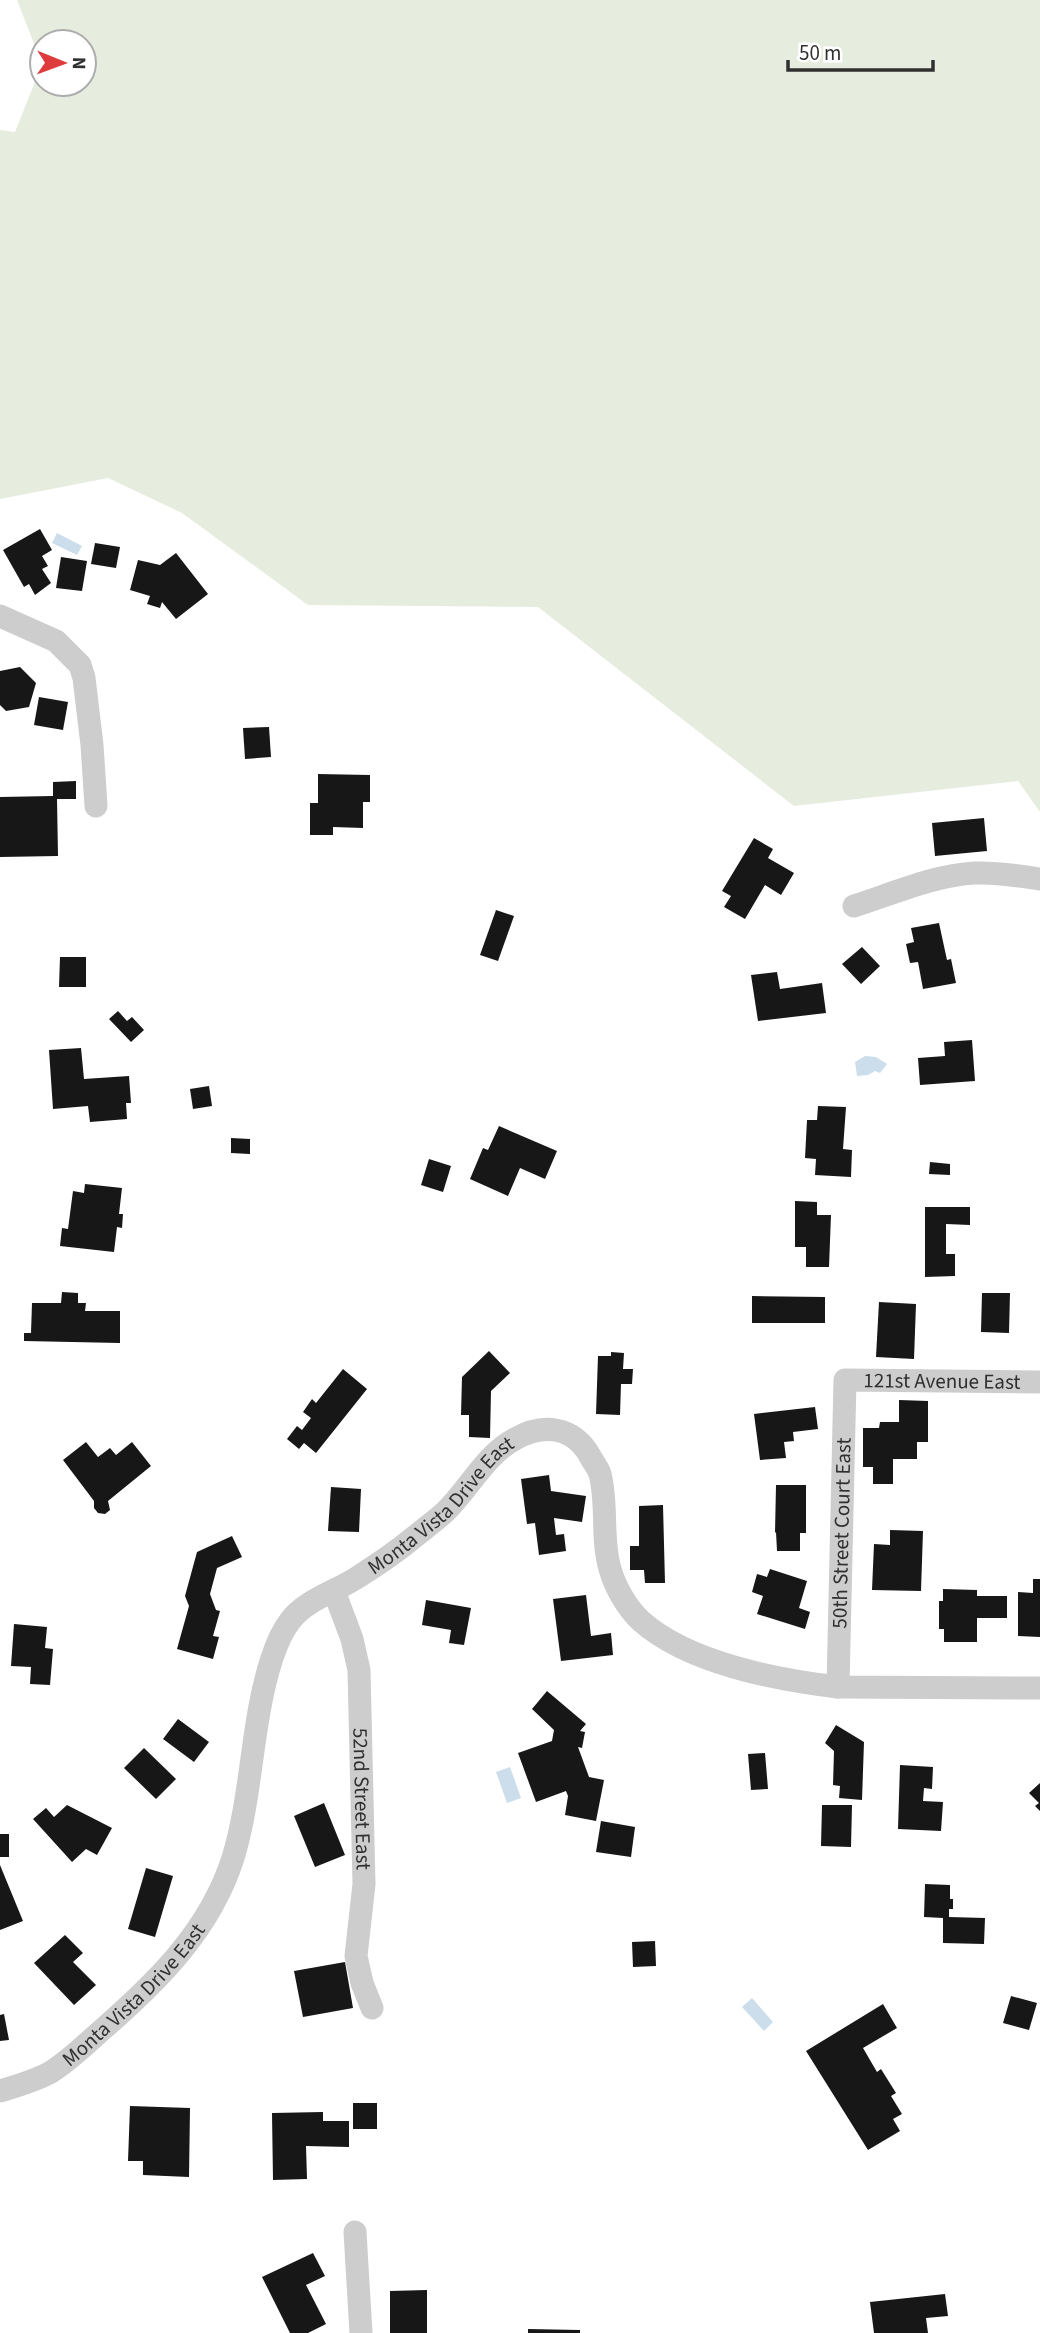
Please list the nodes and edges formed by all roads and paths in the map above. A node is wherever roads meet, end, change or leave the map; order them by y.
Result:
1 (0, 616) edge
2 (96, 806) dead end
3 (1040, 879) edge
4 (854, 906) dead end
5 (845, 1380) joint
6 (1040, 1382) edge
7 (334, 1591) junction
8 (838, 1687) junction
9 (1040, 1688) edge
10 (372, 2008) dead end
11 (0, 2091) edge
12 (355, 2232) dead end
13 (361, 2333) edge

1 - 2 street
3 - 4 street
5 - 6 street, 121st Avenue East
5 - 8 street, 50th Street Court East
7 - 8 street, Monta Vista Drive East
7 - 10 street, 52nd Street East
7 - 11 street, Monta Vista Drive East
8 - 9 street, Monta Vista Drive East
12 - 13 street

